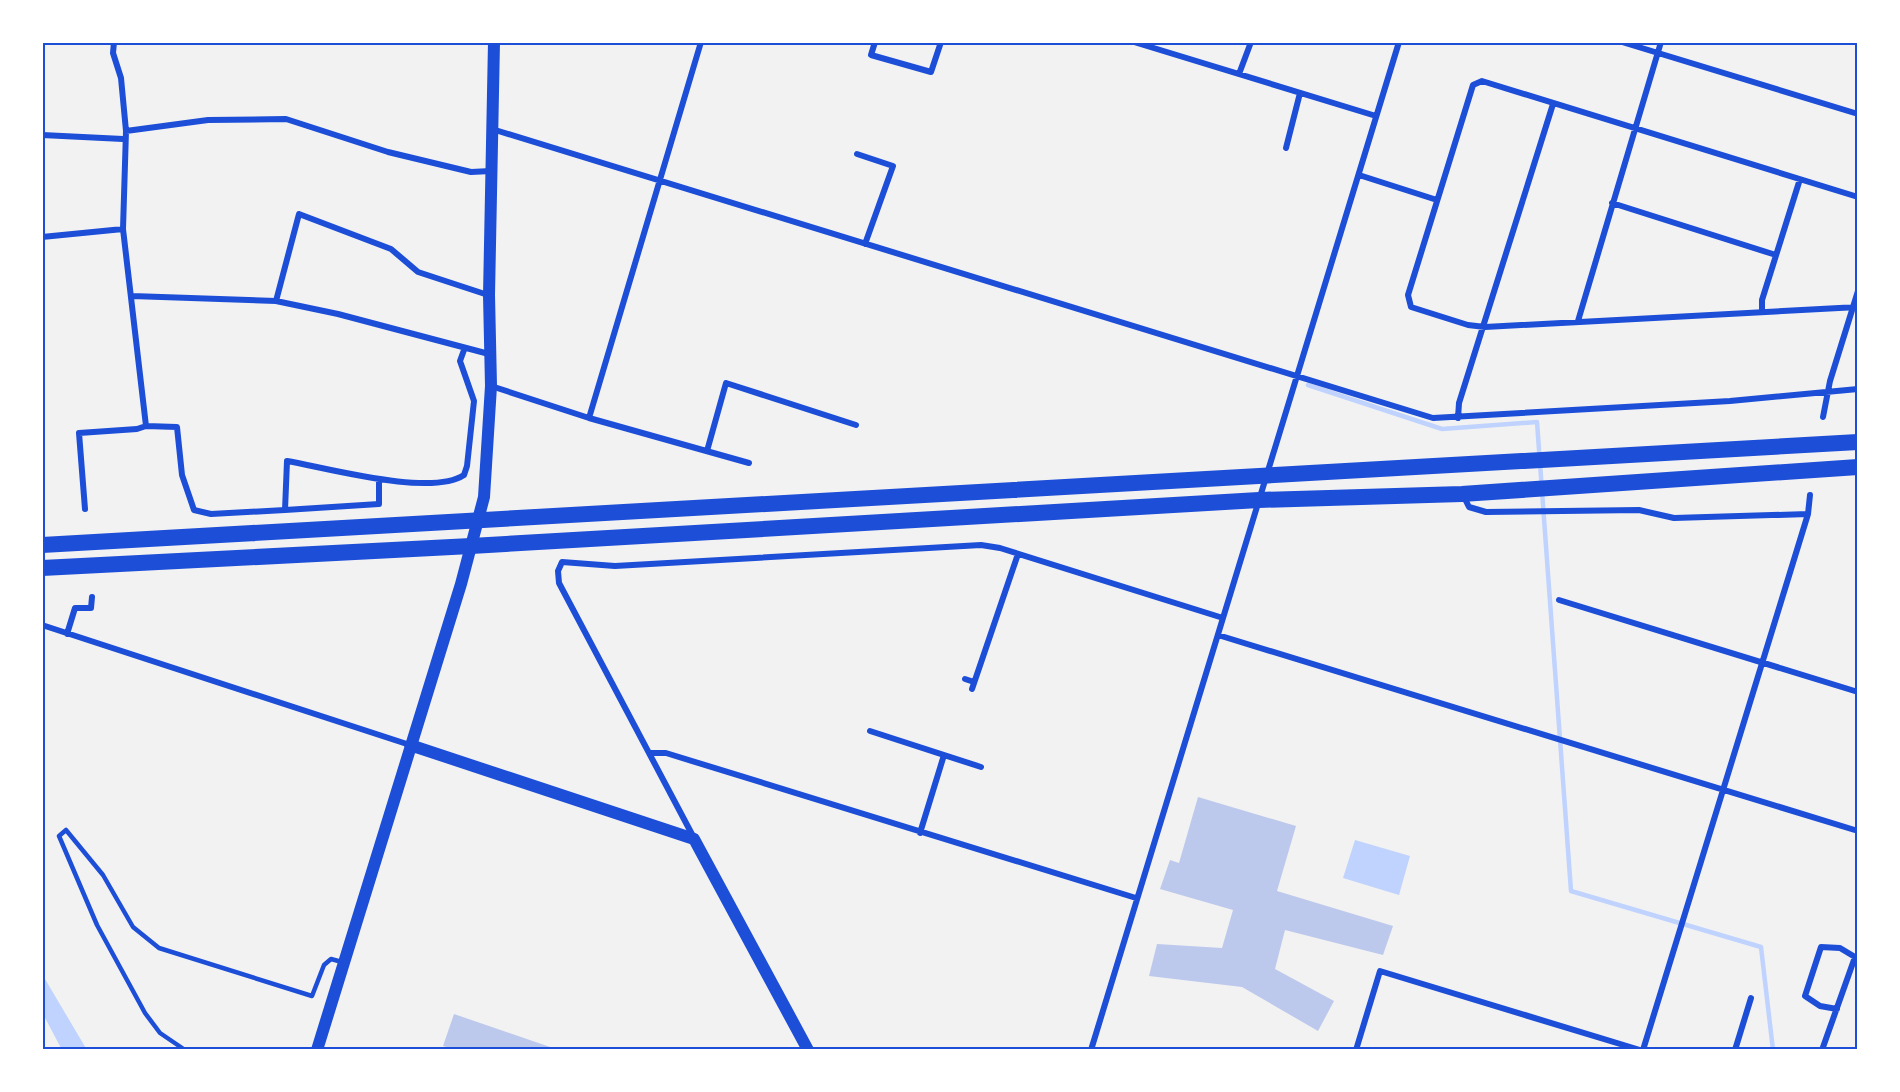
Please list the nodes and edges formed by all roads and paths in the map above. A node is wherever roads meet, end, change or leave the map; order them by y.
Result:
1 (114, 42) edge
2 (494, 42) edge
3 (701, 42) edge
4 (875, 42) edge
5 (941, 42) edge
6 (1134, 42) edge
7 (1251, 42) edge
8 (1399, 42) edge
9 (1622, 42) edge
10 (1661, 42) edge
11 (1658, 53) junction
12 (1239, 74) junction
13 (1300, 93) junction
14 (1553, 104) junction
15 (1858, 114) edge
16 (1376, 116) junction
17 (491, 129) junction
18 (1634, 129) junction
19 (126, 131) junction
20 (42, 135) edge
21 (123, 139) junction
22 (1286, 148) dead end
23 (857, 154) dead end
24 (491, 171) junction
25 (1359, 174) junction
26 (1800, 180) junction
27 (659, 181) junction
28 (1858, 197) edge
29 (1437, 201) junction
30 (1612, 203) junction
31 (123, 229) junction
32 (42, 237) edge
33 (865, 244) junction
34 (1776, 255) junction
35 (1858, 291) edge
36 (489, 295) junction
37 (132, 296) junction
38 (276, 301) junction
39 (1856, 307) edge
40 (1762, 312) junction
41 (1578, 321) junction
42 (1485, 327) junction
43 (464, 350) junction
44 (489, 354) junction
45 (1296, 375) junction
46 (491, 386) junction
47 (1858, 389) edge
48 (1828, 392) junction
49 (1823, 417) dead end
50 (589, 418) junction
51 (1458, 418) junction
52 (856, 425) dead end
53 (146, 426) junction
54 (1858, 442) edge
55 (707, 451) junction
56 (749, 464) dead end
57 (1858, 467) edge
58 (1267, 474) junction
59 (380, 479) junction
60 (1462, 494) junction
61 (1810, 495) dead end
62 (1259, 500) junction
63 (85, 509) dead end
64 (285, 510) junction
65 (1808, 514) junction
66 (478, 519) junction
67 (42, 545) edge
68 (471, 546) junction
69 (1018, 554) junction
70 (42, 568) edge
71 (92, 597) dead end
72 (1559, 600) dead end
73 (1223, 618) junction
74 (42, 625) edge
75 (67, 634) junction
76 (1218, 635) junction
77 (1762, 662) junction
78 (965, 679) dead end
79 (974, 682) junction
80 (972, 689) dead end
81 (1858, 692) edge
82 (870, 731) dead end
83 (410, 745) junction
84 (650, 753) junction
85 (944, 755) junction
86 (981, 767) dead end
87 (1723, 789) junction
88 (1858, 831) edge
89 (920, 833) junction
90 (694, 838) junction
91 (1137, 898) junction
92 (344, 962) junction
93 (1751, 998) dead end
94 (1837, 1009) junction
95 (185, 1050) edge
96 (317, 1050) edge
97 (808, 1050) edge
98 (1091, 1050) edge
99 (1356, 1050) edge
100 (1641, 1050) edge
101 (1735, 1050) edge
102 (1822, 1050) edge

1 - 19 street
2 - 17 main road
3 - 27 street
4 - 5 street
6 - 12 street
7 - 12 street
8 - 16 street
9 - 11 street
10 - 11 street
11 - 15 street
11 - 18 street
12 - 13 street
13 - 16 street
13 - 22 street
14 - 18 street
14 - 29 street
14 - 42 street
16 - 25 street
17 - 24 main road
17 - 27 street
18 - 26 street
18 - 30 street
19 - 21 street
19 - 24 street
20 - 21 street
21 - 31 street
23 - 33 street
24 - 36 main road
25 - 29 street
25 - 45 street
26 - 28 street
26 - 34 street
27 - 33 street
27 - 50 street
29 - 42 street
30 - 34 street
30 - 41 street
31 - 32 street
31 - 37 street
33 - 45 street
34 - 40 street
35 - 39 street
36 - 38 street
36 - 44 main road
37 - 38 street
37 - 53 street
38 - 43 street
39 - 40 street
39 - 48 street
40 - 41 street
41 - 42 street
42 - 51 street
43 - 44 street
43 - 59 street
44 - 46 main road
45 - 51 street
45 - 58 street
46 - 50 street
46 - 66 main road
47 - 48 street
48 - 49 street
48 - 51 street
50 - 55 street
52 - 55 street
53 - 63 street
53 - 64 street
54 - 58 highway
55 - 56 street
57 - 60 highway
58 - 62 street
58 - 66 highway
59 - 64 street
59 - 64 street
60 - 62 highway
60 - 65 street
61 - 65 street
62 - 68 highway
62 - 73 street
65 - 77 street
66 - 67 highway
66 - 68 main road
68 - 70 highway
68 - 83 main road
69 - 73 street
69 - 79 street
69 - 84 street
71 - 75 street
72 - 77 street
73 - 76 street
74 - 75 street
75 - 83 street
76 - 87 street
76 - 91 street
77 - 81 street
77 - 87 street
78 - 79 street
79 - 80 street
82 - 85 street
83 - 90 main road
83 - 92 main road
84 - 89 street
84 - 90 street
85 - 86 street
85 - 89 street
87 - 88 street
87 - 100 street
89 - 91 street
90 - 97 main road
91 - 98 street
92 - 95 lane
92 - 96 main road
93 - 101 street
94 - 94 street
94 - 102 street
99 - 100 street

